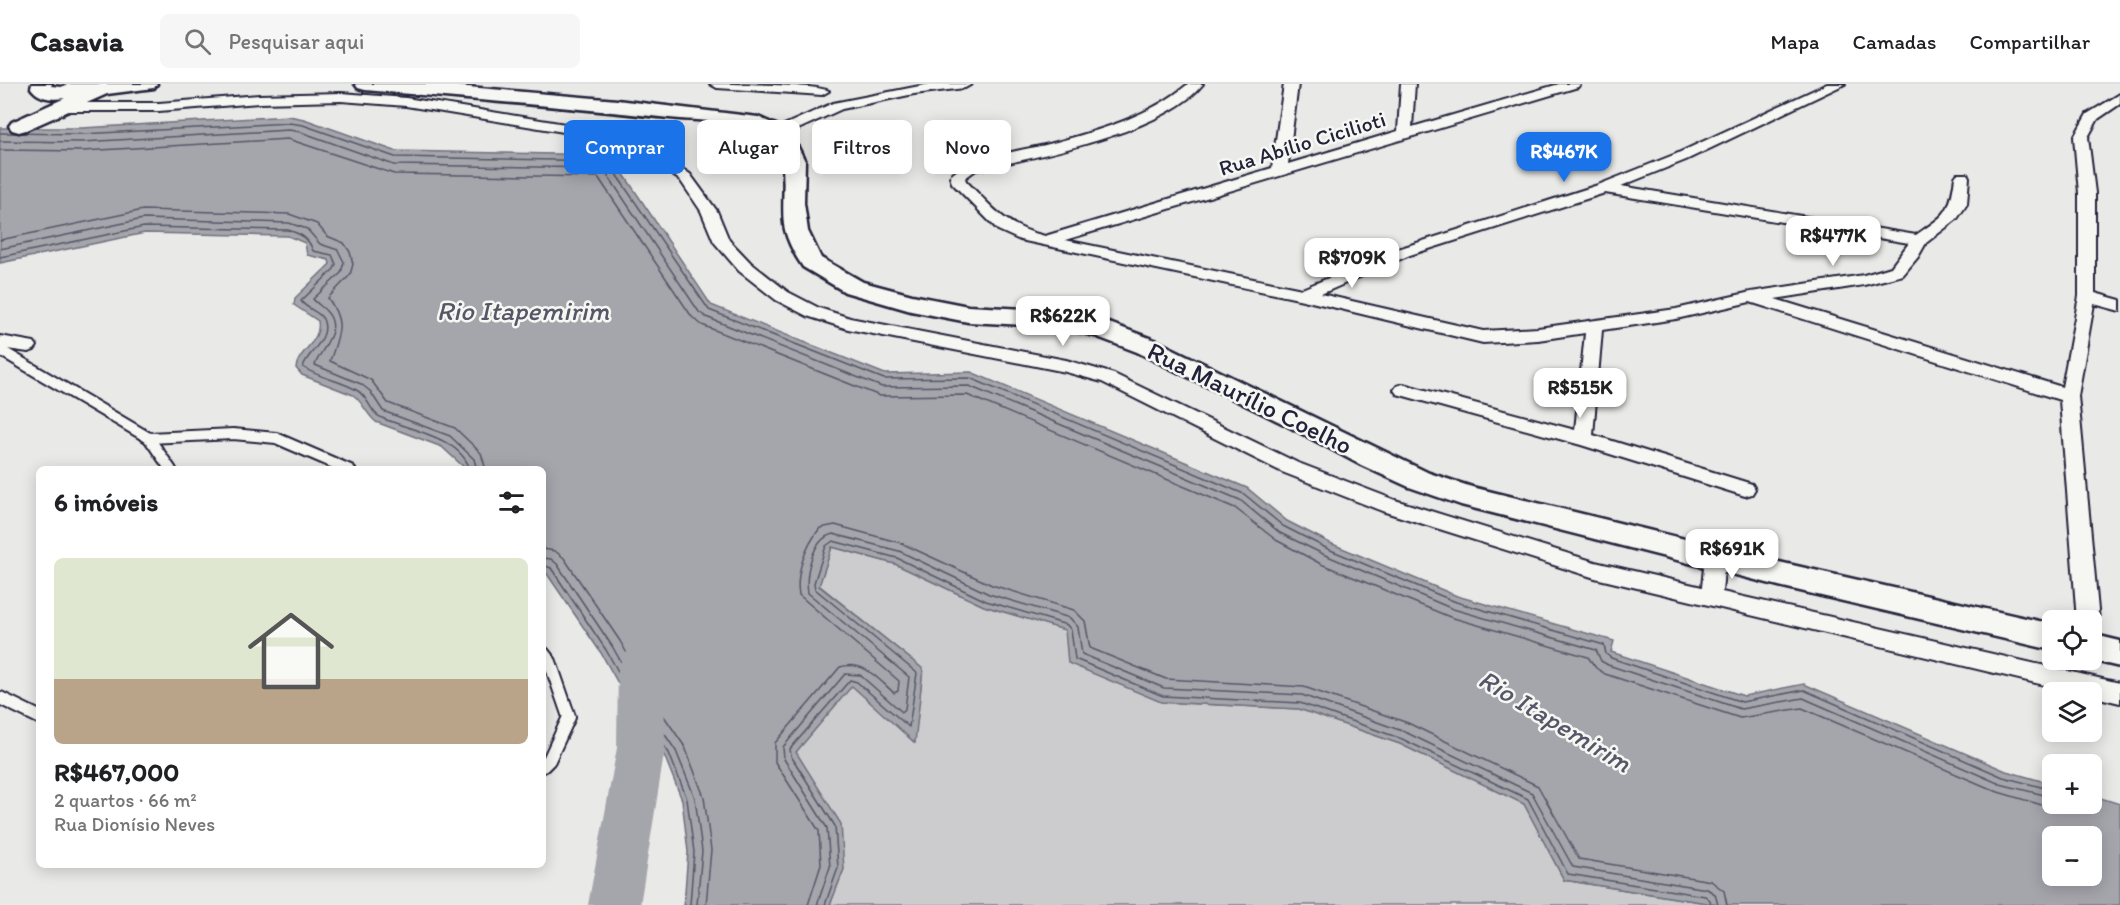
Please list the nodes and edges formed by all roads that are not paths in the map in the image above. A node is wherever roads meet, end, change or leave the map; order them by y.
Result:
1 (147, 84) edge
2 (365, 84) edge
3 (717, 84) edge
4 (965, 84) edge
5 (1196, 84) edge
6 (1291, 84) edge
7 (1408, 84) edge
8 (1573, 84) edge
9 (1839, 84) edge
10 (818, 87) edge
11 (52, 90) edge
12 (1526, 92) edge
13 (2120, 98) edge
14 (838, 106) junction
15 (744, 120) edge
16 (800, 123) edge
17 (11, 132) edge
18 (1405, 134) junction
19 (1279, 173) junction
20 (794, 174) edge
21 (1962, 177) dead end
22 (1603, 188) junction
23 (1919, 240) junction
24 (1043, 241) junction
25 (1303, 295) junction
26 (2087, 296) junction
27 (1751, 297) junction
28 (2120, 306) edge
29 (1594, 326) junction
30 (0, 342) edge
31 (28, 346) dead end
32 (0, 350) edge
33 (1403, 390) dead end
34 (2069, 396) junction
35 (149, 438) junction
36 (1583, 439) junction
37 (168, 466) edge
38 (341, 466) edge
39 (1745, 489) dead end
40 (1715, 558) junction
41 (1711, 598) junction
42 (2087, 610) edge
43 (2042, 635) edge
44 (2102, 650) edge
45 (2120, 654) edge
46 (546, 657) edge
47 (2120, 693) edge
48 (0, 698) edge
49 (36, 716) edge
50 (546, 763) edge

1 - 11 main road
2 - 15 main road
3 - 10 street
4 - 14 street
5 - 24 street
6 - 19 street
7 - 18 street
8 - 12 street, Rua Abílio Cicilioti
9 - 22 street
10 - 14 street
11 - 17 main road
11 - 17 main road
11 - 41 street
12 - 18 street, Rua Abílio Cicilioti
13 - 26 street
14 - 16 street
18 - 19 street, Rua Abílio Cicilioti
19 - 24 street, Rua Abílio Cicilioti
20 - 40 main road, Rua Maurílio Coelho
21 - 23 street
22 - 23 street
22 - 25 street
23 - 27 street
24 - 25 street
25 - 29 street
26 - 28 street
26 - 34 street
27 - 29 street
27 - 34 street
29 - 36 street
30 - 31 street
32 - 35 lane
33 - 36 street
34 - 42 street
35 - 37 lane
35 - 38 lane
36 - 39 street
40 - 41 street
40 - 43 main road, Rua Maurílio Coelho
41 - 47 street
44 - 45 main road
46 - 50 lane
48 - 49 lane

